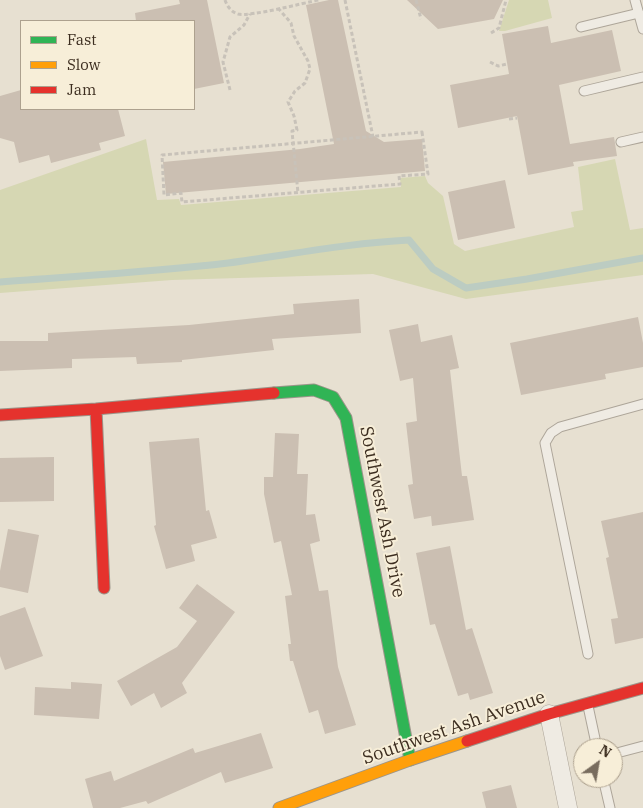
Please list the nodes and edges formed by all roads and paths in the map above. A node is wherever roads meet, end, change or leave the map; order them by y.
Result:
1 (225, 0) edge
2 (319, 0) edge
3 (345, 0) edge
4 (416, 0) edge
5 (506, 0) edge
6 (635, 0) edge
7 (278, 8) junction
8 (638, 13) junction
9 (250, 14) junction
10 (421, 19) dead end
11 (581, 27) dead end
12 (643, 29) edge
13 (491, 33) dead end
14 (490, 62) dead end
15 (507, 64) dead end
16 (643, 77) edge
17 (230, 90) dead end
18 (584, 91) dead end
19 (517, 118) dead end
20 (509, 119) dead end
21 (373, 137) junction
22 (643, 137) edge
23 (621, 142) dead end
24 (294, 144) junction
25 (298, 193) junction
26 (643, 404) edge
27 (96, 409) junction
28 (0, 415) edge
29 (104, 588) dead end
30 (588, 654) dead end
31 (643, 688) edge
32 (587, 703) junction
33 (550, 714) junction
34 (595, 738) edge
35 (643, 746) edge
36 (623, 751) edge
37 (410, 760) junction
38 (605, 788) edge
39 (279, 808) edge
40 (568, 808) edge
41 (610, 808) edge

1 - 9 path
2 - 7 path
3 - 21 path
4 - 10 path
5 - 13 path
6 - 8 lane
7 - 9 path
7 - 24 path
8 - 11 lane
8 - 12 lane
9 - 17 path
14 - 15 path
16 - 18 lane
19 - 20 path
21 - 24 path
21 - 25 path
22 - 23 lane
24 - 25 path
24 - 25 path
26 - 30 lane
27 - 28 street, Southwest Ash Drive
27 - 29 street
27 - 37 street, Southwest Ash Drive
31 - 32 street, Southwest Ash Avenue
32 - 33 street, Southwest Ash Avenue
32 - 34 lane
33 - 37 street, Southwest Ash Avenue
33 - 40 street
35 - 36 lane
37 - 39 street, Southwest Ash Avenue
38 - 41 lane

